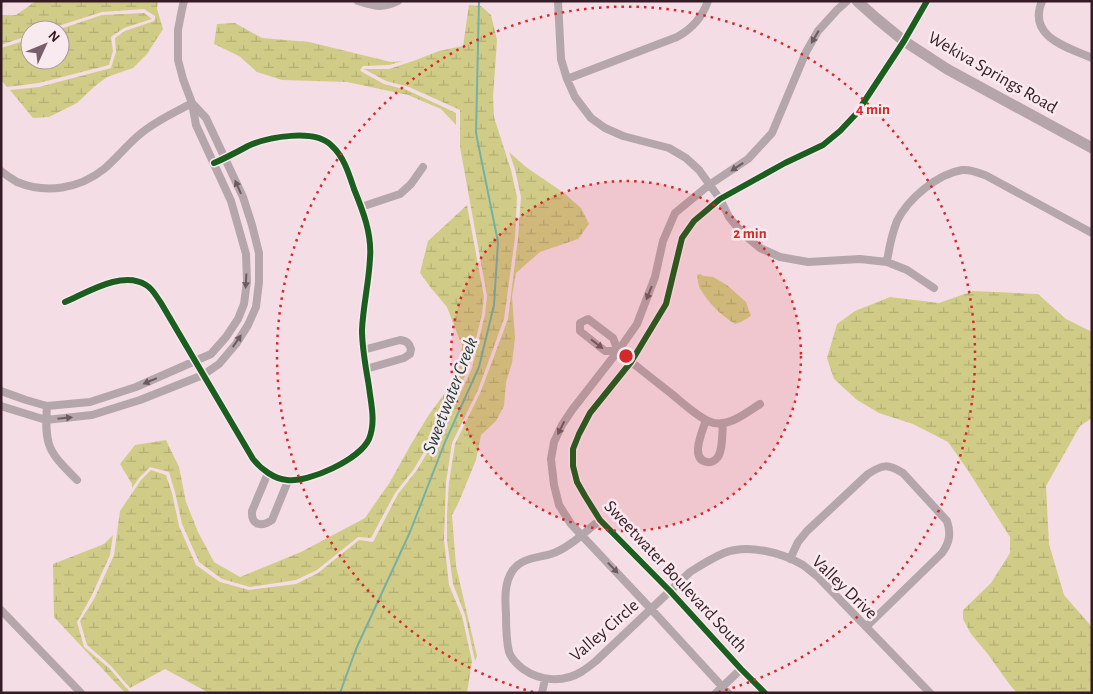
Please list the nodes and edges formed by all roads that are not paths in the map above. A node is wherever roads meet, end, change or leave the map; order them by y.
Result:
1 (184, 1) edge
2 (358, 1) edge
3 (398, 1) edge
4 (558, 1) edge
5 (708, 1) edge
6 (847, 1) edge
7 (857, 1) edge
8 (927, 1) edge
9 (1042, 1) edge
10 (904, 41) junction
11 (1092, 58) edge
12 (567, 78) junction
13 (192, 103) junction
14 (1092, 148) edge
15 (225, 158) junction
16 (214, 163) junction
17 (423, 166) dead end
18 (1, 171) edge
19 (709, 185) junction
20 (720, 199) junction
21 (362, 207) junction
22 (1092, 233) edge
23 (259, 253) junction
24 (246, 254) junction
25 (887, 262) junction
26 (934, 288) dead end
27 (65, 302) dead end
28 (363, 350) junction
29 (618, 351) junction
30 (195, 362) junction
31 (631, 362) junction
32 (366, 369) junction
33 (203, 375) junction
34 (1, 391) edge
35 (760, 404) dead end
36 (1, 406) edge
37 (47, 406) junction
38 (46, 420) junction
39 (706, 420) junction
40 (724, 423) junction
41 (268, 473) junction
42 (78, 480) dead end
43 (288, 481) junction
44 (600, 520) junction
45 (581, 535) junction
46 (790, 559) junction
47 (670, 592) junction
48 (651, 609) junction
49 (1, 610) edge
50 (866, 627) junction
51 (741, 669) junction
52 (545, 679) junction
53 (722, 691) edge
54 (81, 693) edge
55 (542, 693) edge
56 (765, 693) edge
57 (930, 693) edge

1 - 13 street
2 - 3 street
4 - 12 street
5 - 12 street
6 -> 19 street
7 - 10 main road, Wekiva Springs Road
8 - 10 street, Sweetwater Boulevard South
9 - 11 street
10 - 14 main road, Wekiva Springs Road
10 - 20 street, Sweetwater Boulevard South
12 - 19 street
13 - 15 street
13 - 16 street
13 - 18 street
15 - 16 street
15 - 21 street
23 -> 15 street
16 - 24 street
17 - 21 street
19 - 20 street
19 -> 29 street
20 - 25 street
20 - 31 street, Sweetwater Boulevard South
21 - 28 street
22 - 25 street
23 - 24 street
33 -> 23 street
24 -> 30 street
25 - 26 street
27 - 30 street
28 - 32 street
28 - 32 street
29 -> 29 street
29 - 31 street
29 -> 45 street
30 - 33 street
30 -> 37 street
31 - 39 street
31 - 44 street, Sweetwater Boulevard South
32 - 43 street
38 -> 33 street
33 - 41 street
34 - 37 street
35 - 40 street
36 - 38 street
37 - 38 street
38 - 42 street
39 - 40 street
39 - 40 street
41 - 43 street
41 - 43 street
44 - 45 street
44 - 47 street, Sweetwater Boulevard South
45 -> 48 street
45 - 52 street
46 - 47 street, Valley Drive
46 - 50 street, Valley Drive
46 - 50 street
47 - 48 street, Valley Circle
47 - 51 street, Sweetwater Boulevard South
48 - 52 street, Valley Circle
48 - 53 street
49 - 54 street
50 - 57 street, Valley Drive
51 - 53 street
51 - 56 street, Sweetwater Boulevard South
52 - 55 street

